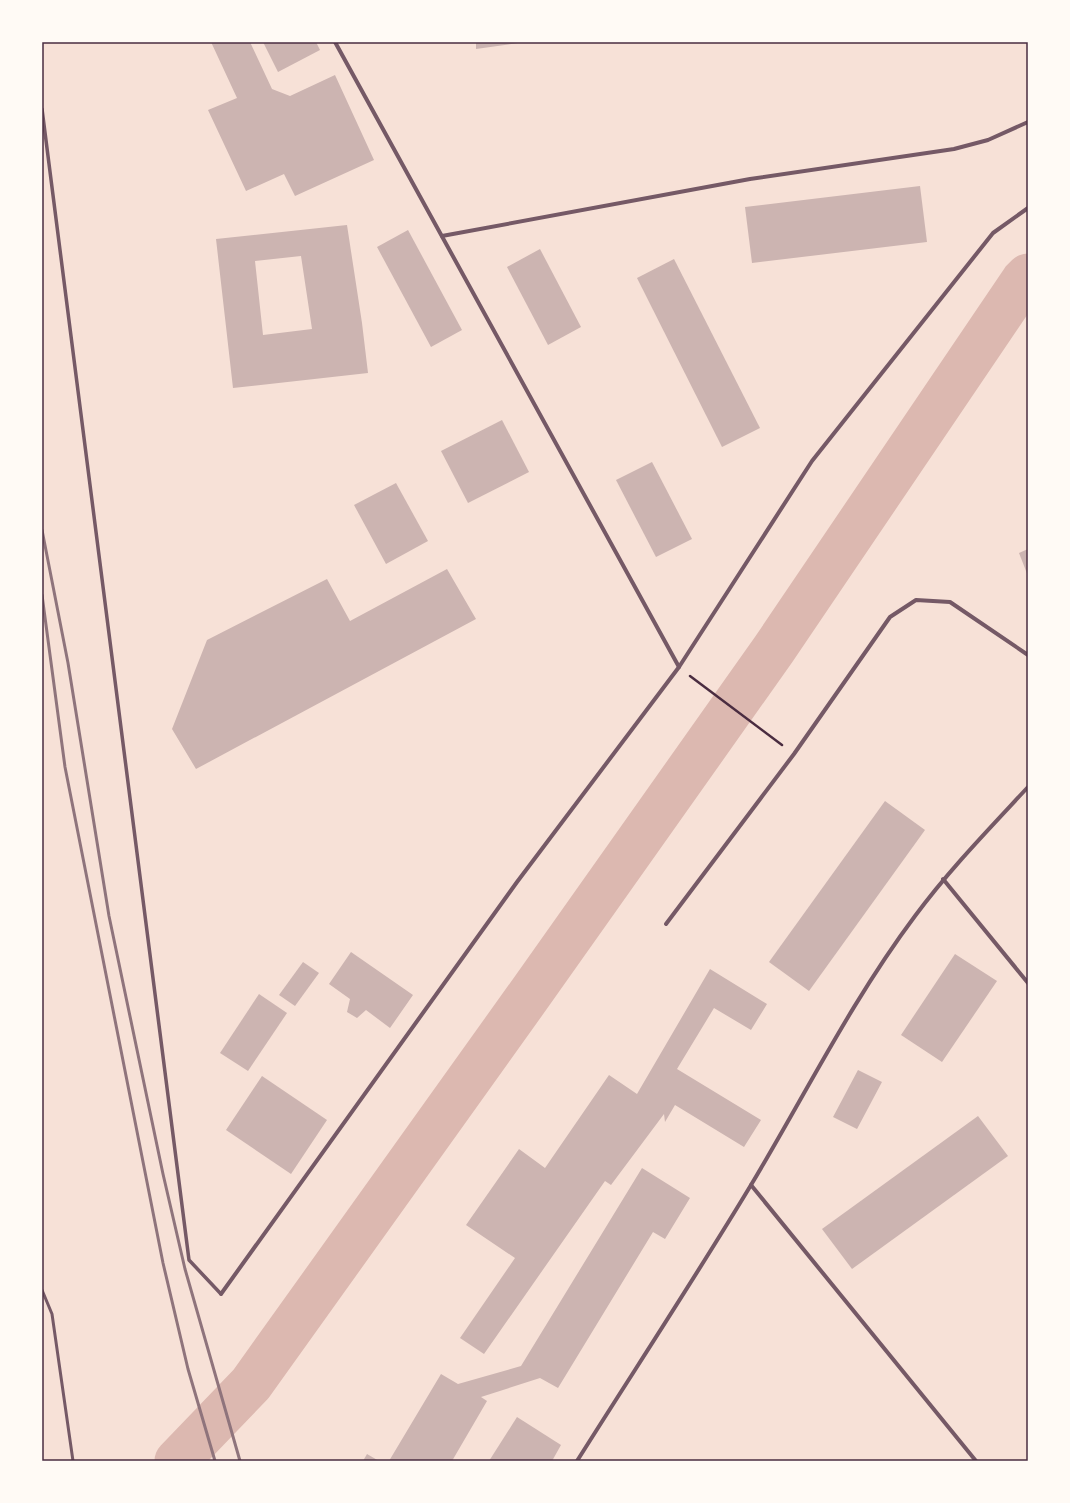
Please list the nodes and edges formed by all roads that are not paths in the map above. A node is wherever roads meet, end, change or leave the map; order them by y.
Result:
1 (335, 42) edge
2 (42, 110) edge
3 (1028, 122) edge
4 (1028, 208) edge
5 (442, 236) junction
6 (1028, 655) edge
7 (678, 667) junction
8 (1028, 787) edge
9 (943, 879) junction
10 (666, 924) dead end
11 (1028, 983) edge
12 (751, 1185) junction
13 (42, 1290) edge
14 (221, 1294) joint
15 (73, 1461) edge
16 (577, 1461) edge
17 (976, 1461) edge

1 - 5 street
2 - 14 street
3 - 5 street
4 - 7 street
5 - 7 street
6 - 10 street
7 - 14 street
8 - 9 street
9 - 11 street
9 - 12 street
12 - 16 street
12 - 17 street
13 - 15 lane

